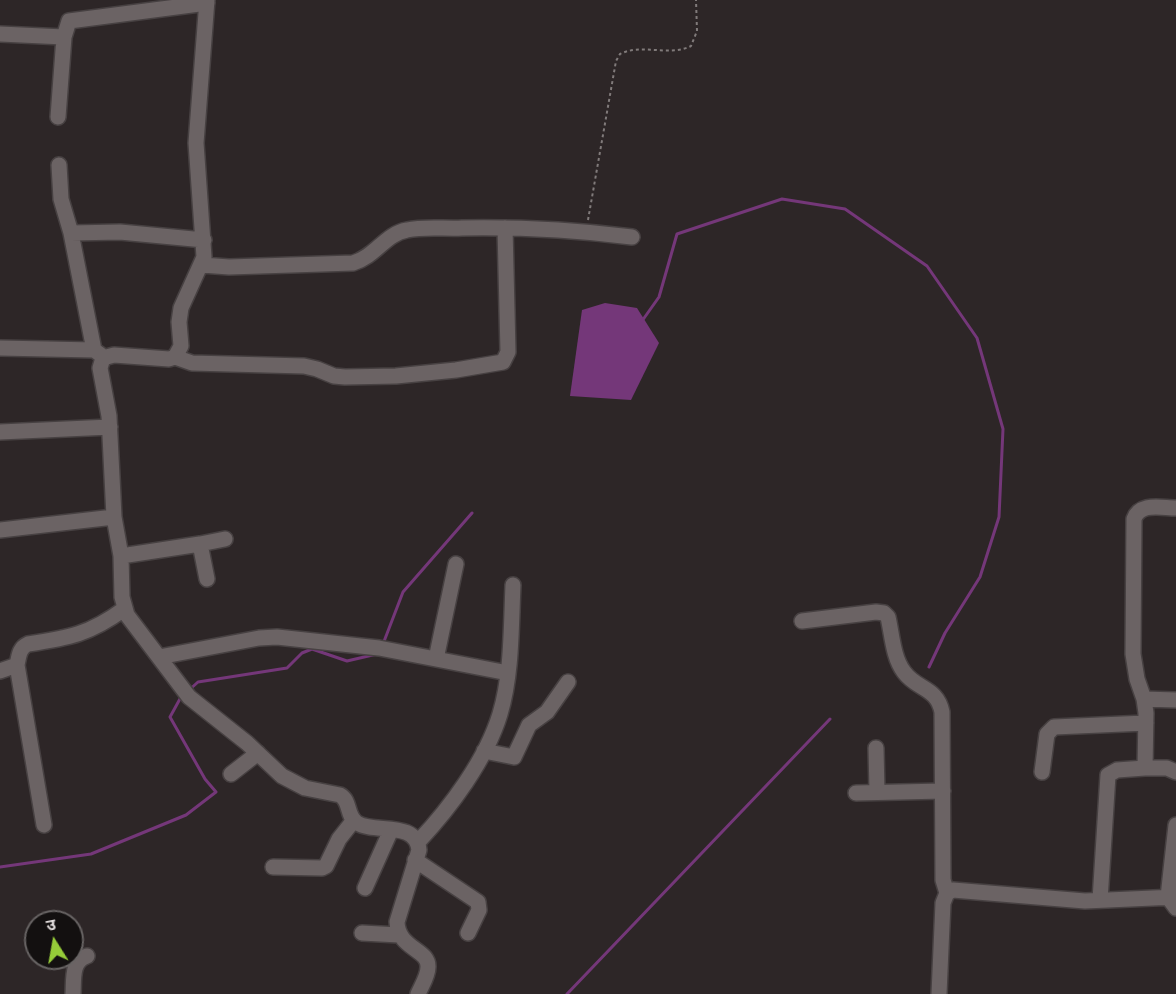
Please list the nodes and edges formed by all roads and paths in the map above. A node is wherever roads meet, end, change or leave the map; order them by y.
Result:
1 (696, 0) edge
2 (207, 2) edge
3 (0, 34) edge
4 (64, 38) junction
5 (58, 117) dead end
6 (59, 165) dead end
7 (505, 228) junction
8 (584, 231) junction
9 (71, 233) junction
10 (633, 237) dead end
11 (204, 240) junction
12 (202, 265) junction
13 (0, 348) edge
14 (98, 354) junction
15 (176, 357) junction
16 (110, 427) junction
17 (0, 432) edge
18 (1176, 508) edge
19 (114, 518) junction
20 (0, 530) edge
21 (225, 539) dead end
22 (200, 544) junction
23 (121, 556) junction
24 (456, 564) dead end
25 (207, 579) dead end
26 (513, 585) dead end
27 (124, 609) junction
28 (802, 621) dead end
29 (159, 657) junction
30 (436, 659) junction
31 (17, 665) junction
32 (0, 670) edge
33 (508, 672) junction
34 (568, 682) dead end
35 (1144, 699) junction
36 (1176, 699) edge
37 (1146, 723) junction
38 (876, 748) dead end
39 (484, 751) junction
40 (258, 753) junction
41 (1145, 768) junction
42 (1042, 772) dead end
43 (1176, 772) edge
44 (231, 774) dead end
45 (943, 791) junction
46 (878, 792) junction
47 (855, 793) dead end
48 (354, 820) junction
49 (44, 825) dead end
50 (1176, 825) edge
51 (391, 830) junction
52 (418, 842) junction
53 (416, 860) junction
54 (273, 867) dead end
55 (365, 888) dead end
56 (947, 893) junction
57 (1100, 900) junction
58 (1173, 900) edge
59 (362, 933) dead end
60 (468, 933) dead end
61 (399, 935) junction
62 (87, 956) dead end
63 (73, 994) edge
64 (418, 994) edge
65 (939, 994) edge

1 - 8 path
2 - 4 street
2 - 11 street
3 - 4 street
4 - 5 street
6 - 9 street
7 - 8 street
7 - 12 street
7 - 15 street
8 - 10 street
9 - 11 street
9 - 14 street
11 - 12 street
12 - 15 street
13 - 14 street
14 - 15 street
14 - 16 street
16 - 17 street
16 - 19 street
18 - 35 street
19 - 20 street
19 - 23 street
21 - 22 street
22 - 23 street
22 - 25 street
23 - 27 street
24 - 30 street
26 - 33 street
27 - 29 street
27 - 31 street
28 - 45 street
29 - 30 street
29 - 40 street
30 - 33 street
31 - 32 street
31 - 49 street
33 - 39 street
34 - 39 street
35 - 36 street
35 - 37 street
37 - 41 street
37 - 42 street
38 - 46 street
39 - 52 street
40 - 44 street
40 - 48 street
41 - 43 street
41 - 57 street
45 - 46 street
45 - 56 street
46 - 47 street
48 - 51 street
48 - 54 street
50 - 58 street
51 - 52 street
51 - 55 street
52 - 53 street
53 - 60 street
53 - 61 street
56 - 57 street
56 - 65 street
57 - 58 street
59 - 61 street
61 - 64 street
62 - 63 street

